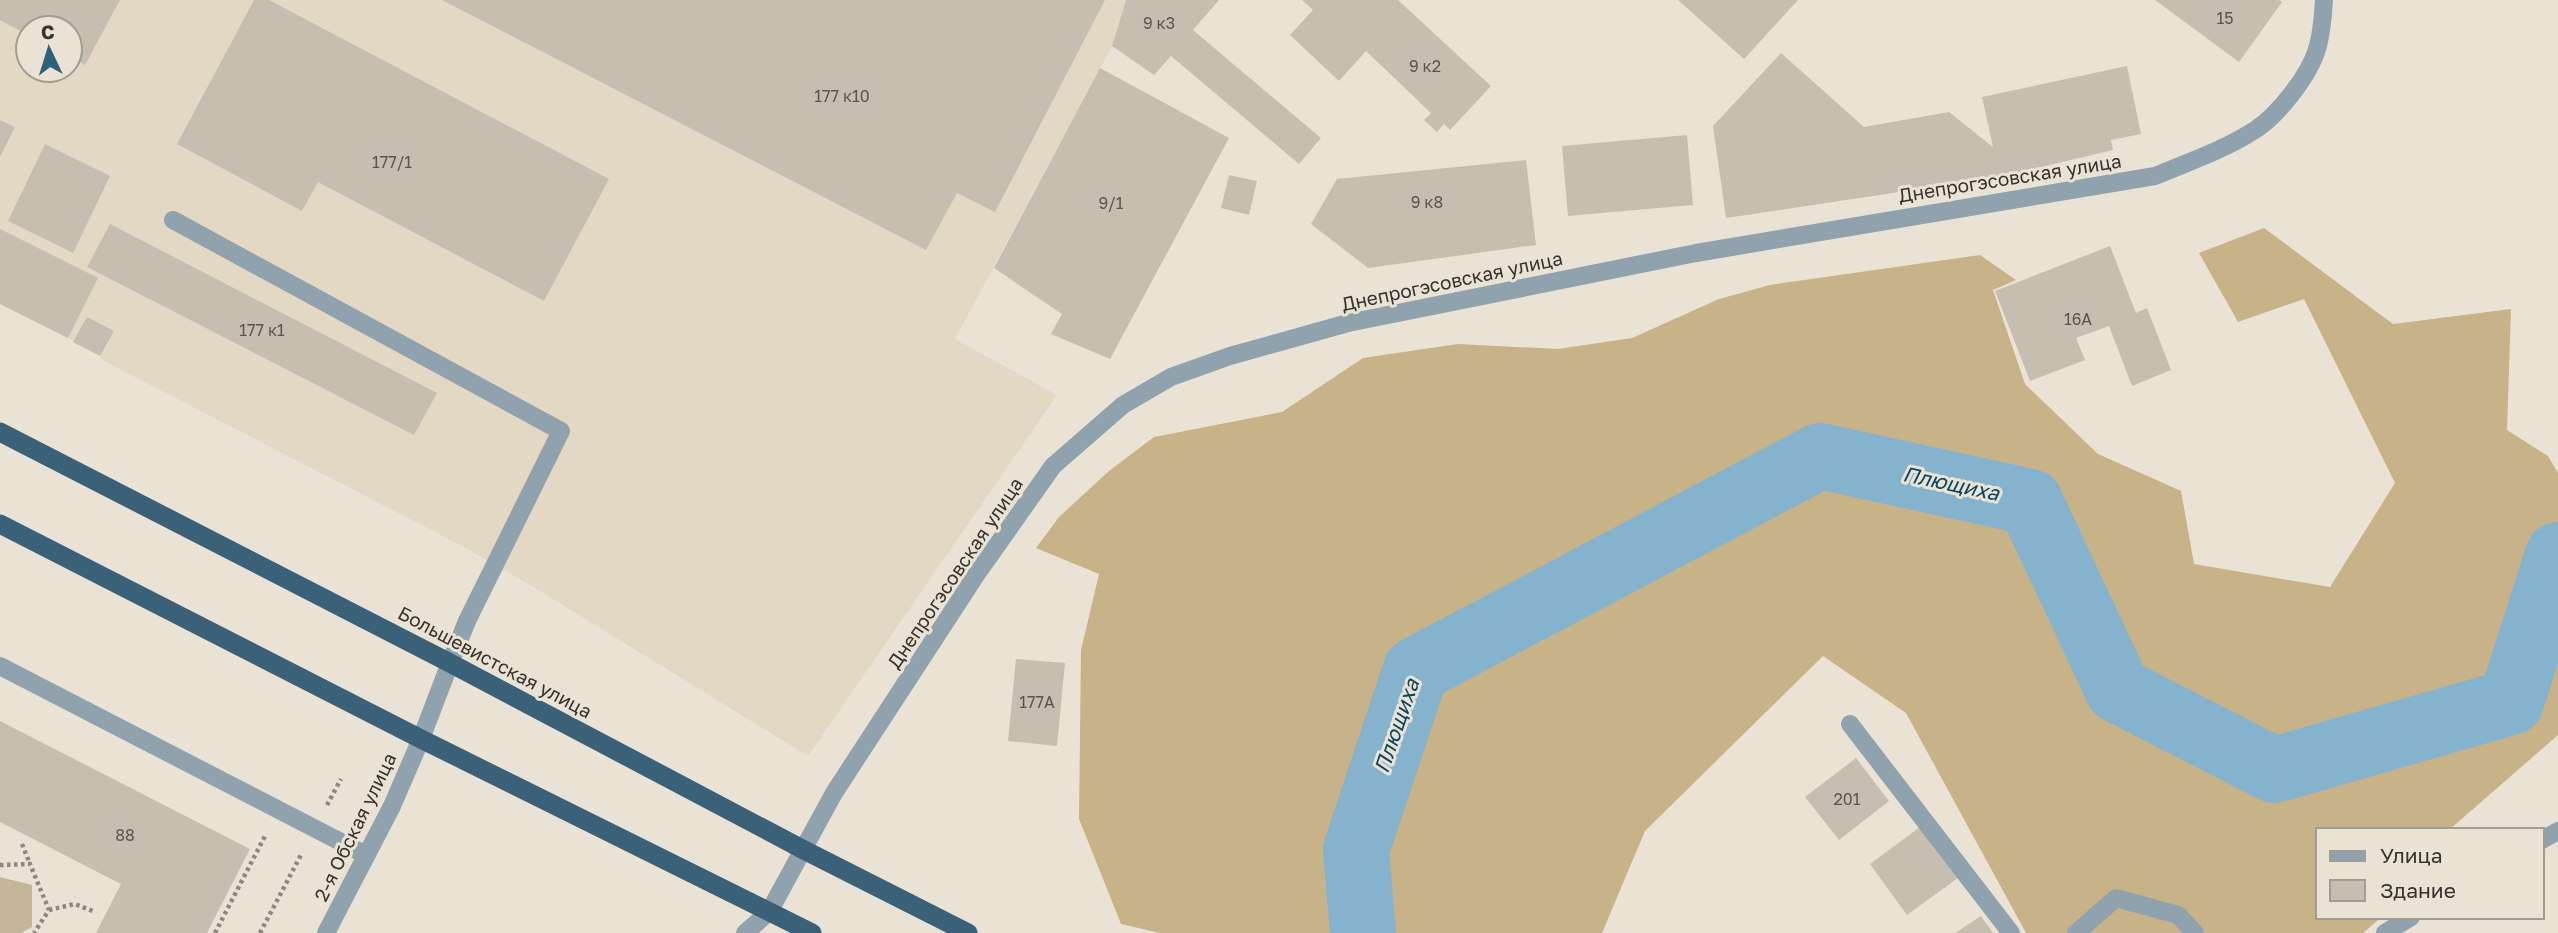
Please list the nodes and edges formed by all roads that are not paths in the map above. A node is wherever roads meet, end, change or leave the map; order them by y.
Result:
1 (2323, 0) edge
2 (173, 220) dead end
3 (0, 432) edge
4 (0, 524) edge
5 (450, 663) junction
6 (0, 666) edge
7 (1850, 724) dead end
8 (421, 739) junction
9 (804, 850) junction
10 (366, 855) junction
11 (769, 912) junction
12 (2408, 919) edge
13 (326, 933) edge
14 (745, 933) edge
15 (812, 933) edge
16 (968, 933) edge
17 (2011, 933) edge
18 (2076, 933) edge
19 (2195, 933) edge
20 (2385, 933) edge

1 - 9 street, Днепрогэсовская улица
2 - 5 street, 2-я Обская улица
3 - 5 highway, Большевистская улица
4 - 8 highway
5 - 8 street, 2-я Обская улица
5 - 9 highway, Большевистская улица
6 - 10 street
7 - 17 street
8 - 10 street, 2-я Обская улица
8 - 11 highway
9 - 11 street, Днепрогэсовская улица
9 - 16 highway, Большевистская улица
10 - 13 street, 2-я Обская улица
11 - 14 street, Днепрогэсовская улица
11 - 15 highway
12 - 20 street
18 - 19 street

